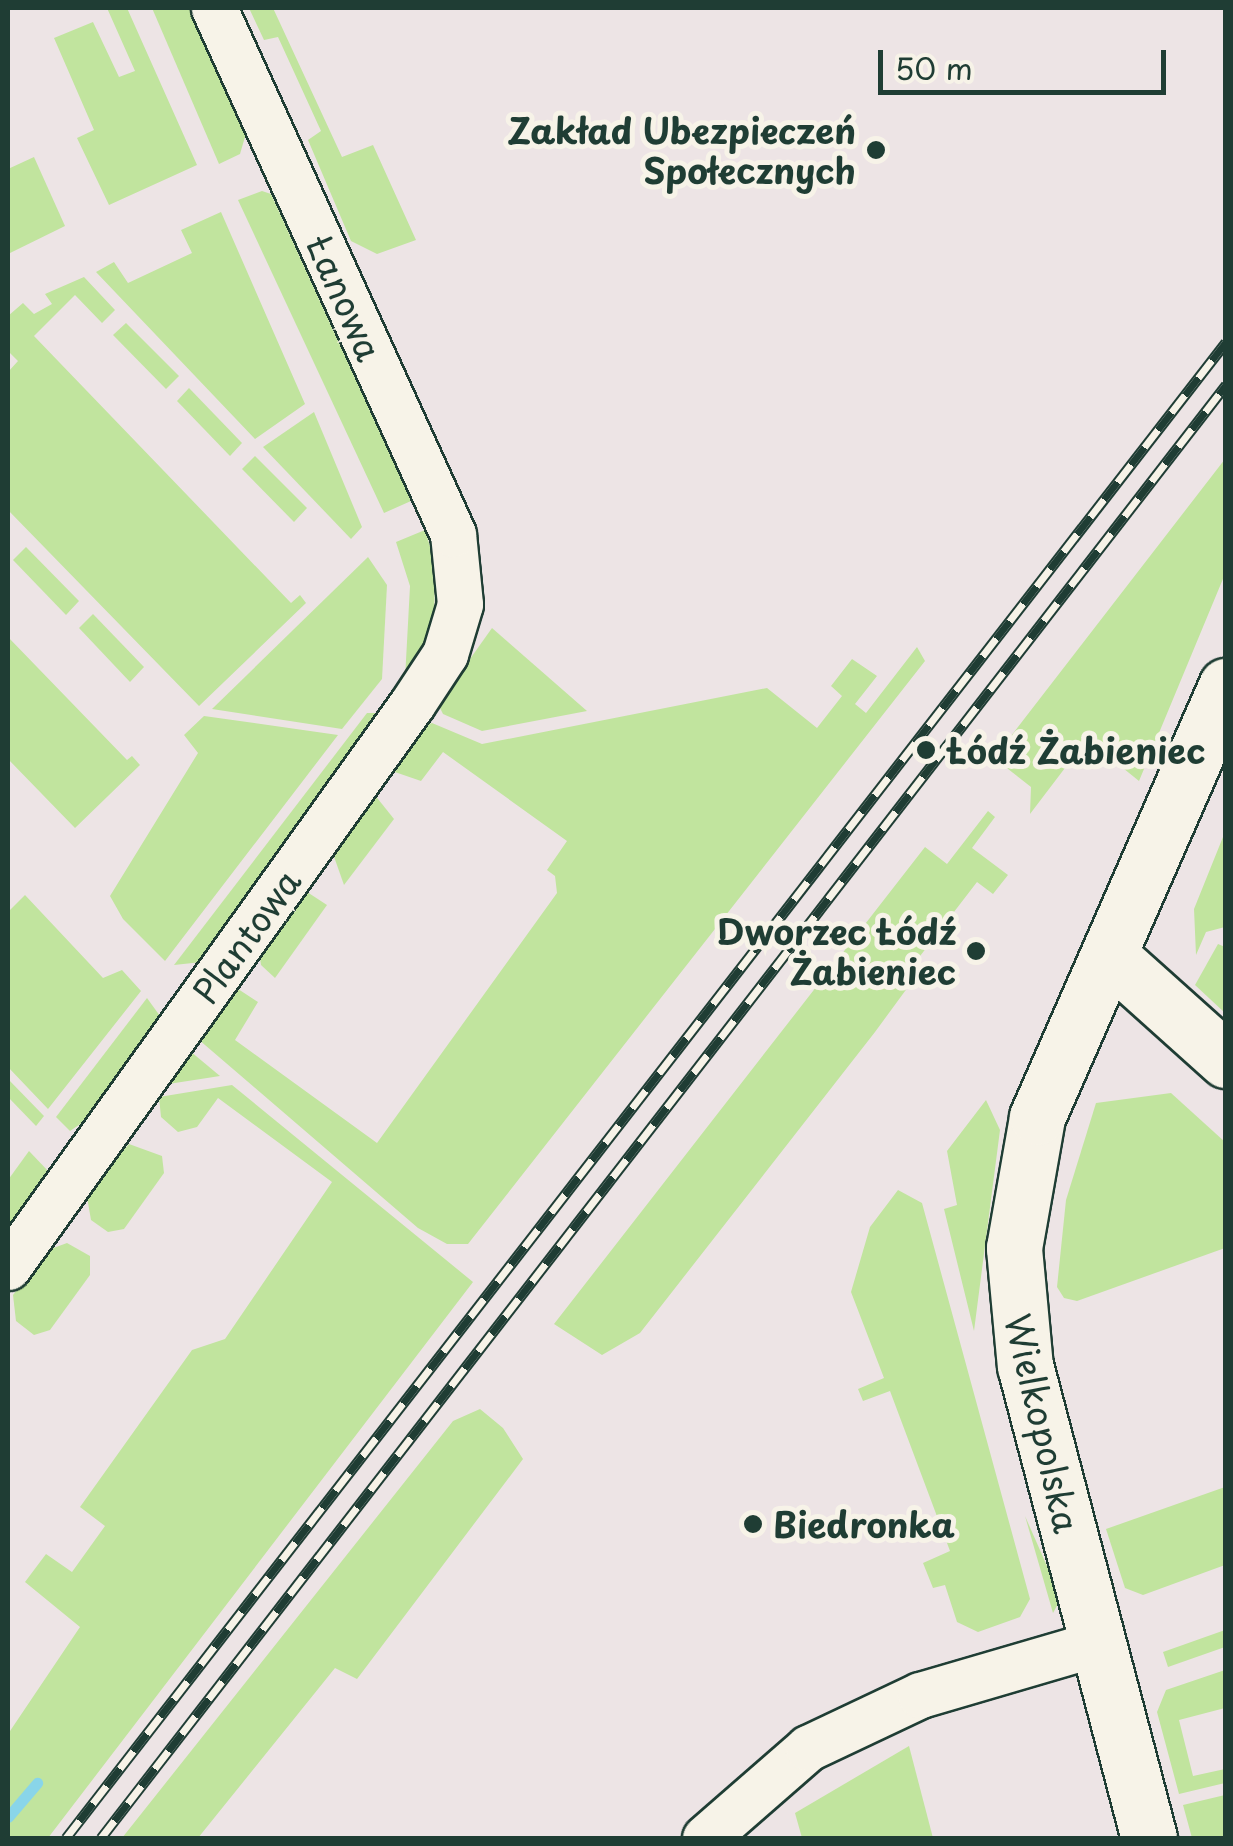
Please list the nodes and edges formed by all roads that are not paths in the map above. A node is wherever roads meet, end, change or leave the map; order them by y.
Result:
1 (214, 8) edge
2 (461, 593) joint
3 (1226, 686) edge
4 (1110, 956) junction
5 (1226, 1060) edge
6 (8, 1267) edge
7 (1098, 1643) junction
8 (706, 1838) edge
9 (1150, 1838) edge

1 - 2 street, Łanowa
2 - 6 street, Plantowa
3 - 4 street, Wielkopolska
4 - 5 street
4 - 7 street, Wielkopolska
7 - 8 street
7 - 9 street, Wielkopolska

